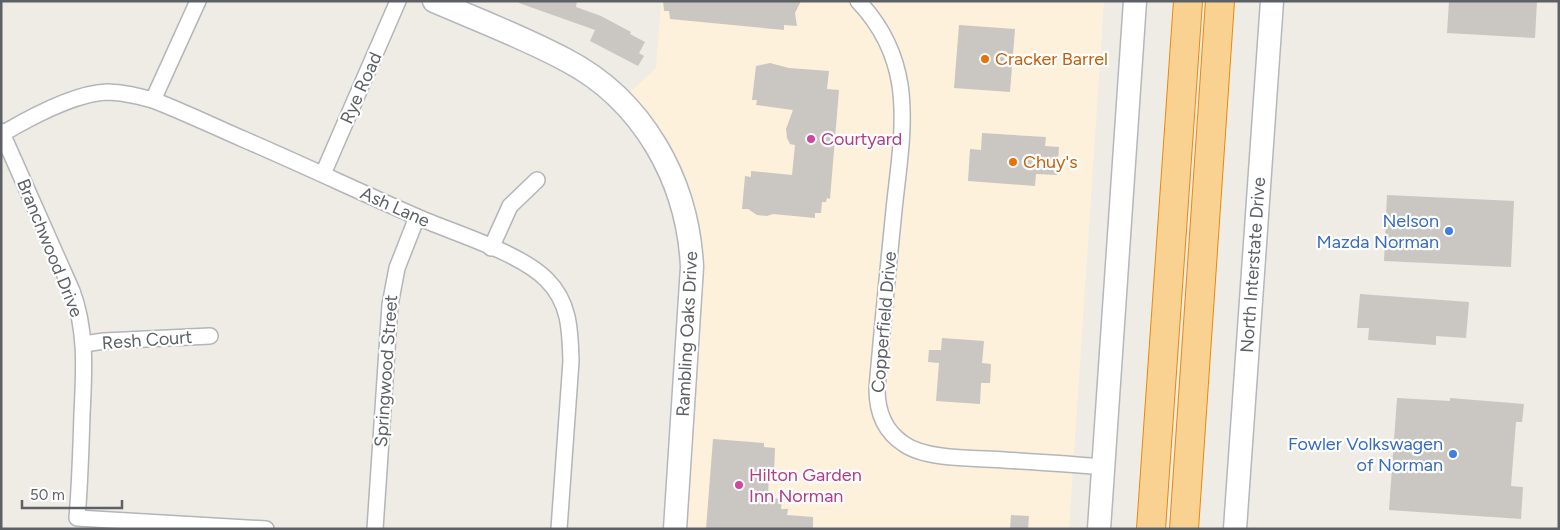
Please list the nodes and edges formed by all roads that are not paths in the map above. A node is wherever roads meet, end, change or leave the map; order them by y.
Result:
1 (198, 1) edge
2 (398, 1) edge
3 (434, 1) edge
4 (858, 1) edge
5 (1135, 1) edge
6 (1188, 1) edge
7 (1220, 1) edge
8 (1272, 1) edge
9 (153, 100) junction
10 (2, 133) edge
11 (323, 174) junction
12 (537, 180) dead end
13 (417, 217) junction
14 (491, 248) junction
15 (210, 336) dead end
16 (84, 344) junction
17 (1103, 467) junction
18 (266, 529) edge
19 (375, 529) edge
20 (559, 529) edge
21 (674, 529) edge
22 (1099, 529) edge
23 (1151, 529) edge
24 (1184, 529) edge
25 (1235, 529) edge

1 - 9 street
2 - 11 street, Rye Road
3 - 21 main road, Rambling Oaks Drive
4 - 17 street, Copperfield Drive
5 - 17 main road
6 - 23 highway
7 - 24 highway
8 - 25 main road, North Interstate Drive
9 - 10 street, Ash Lane
9 - 11 street, Ash Lane
10 - 16 street, Branchwood Drive
11 - 13 street, Ash Lane
12 - 14 street
13 - 14 street, Ash Lane
13 - 19 street, Springwood Street
14 - 20 street, Ash Lane
15 - 16 street, Resh Court
16 - 18 street, Branchwood Drive
17 - 22 main road

